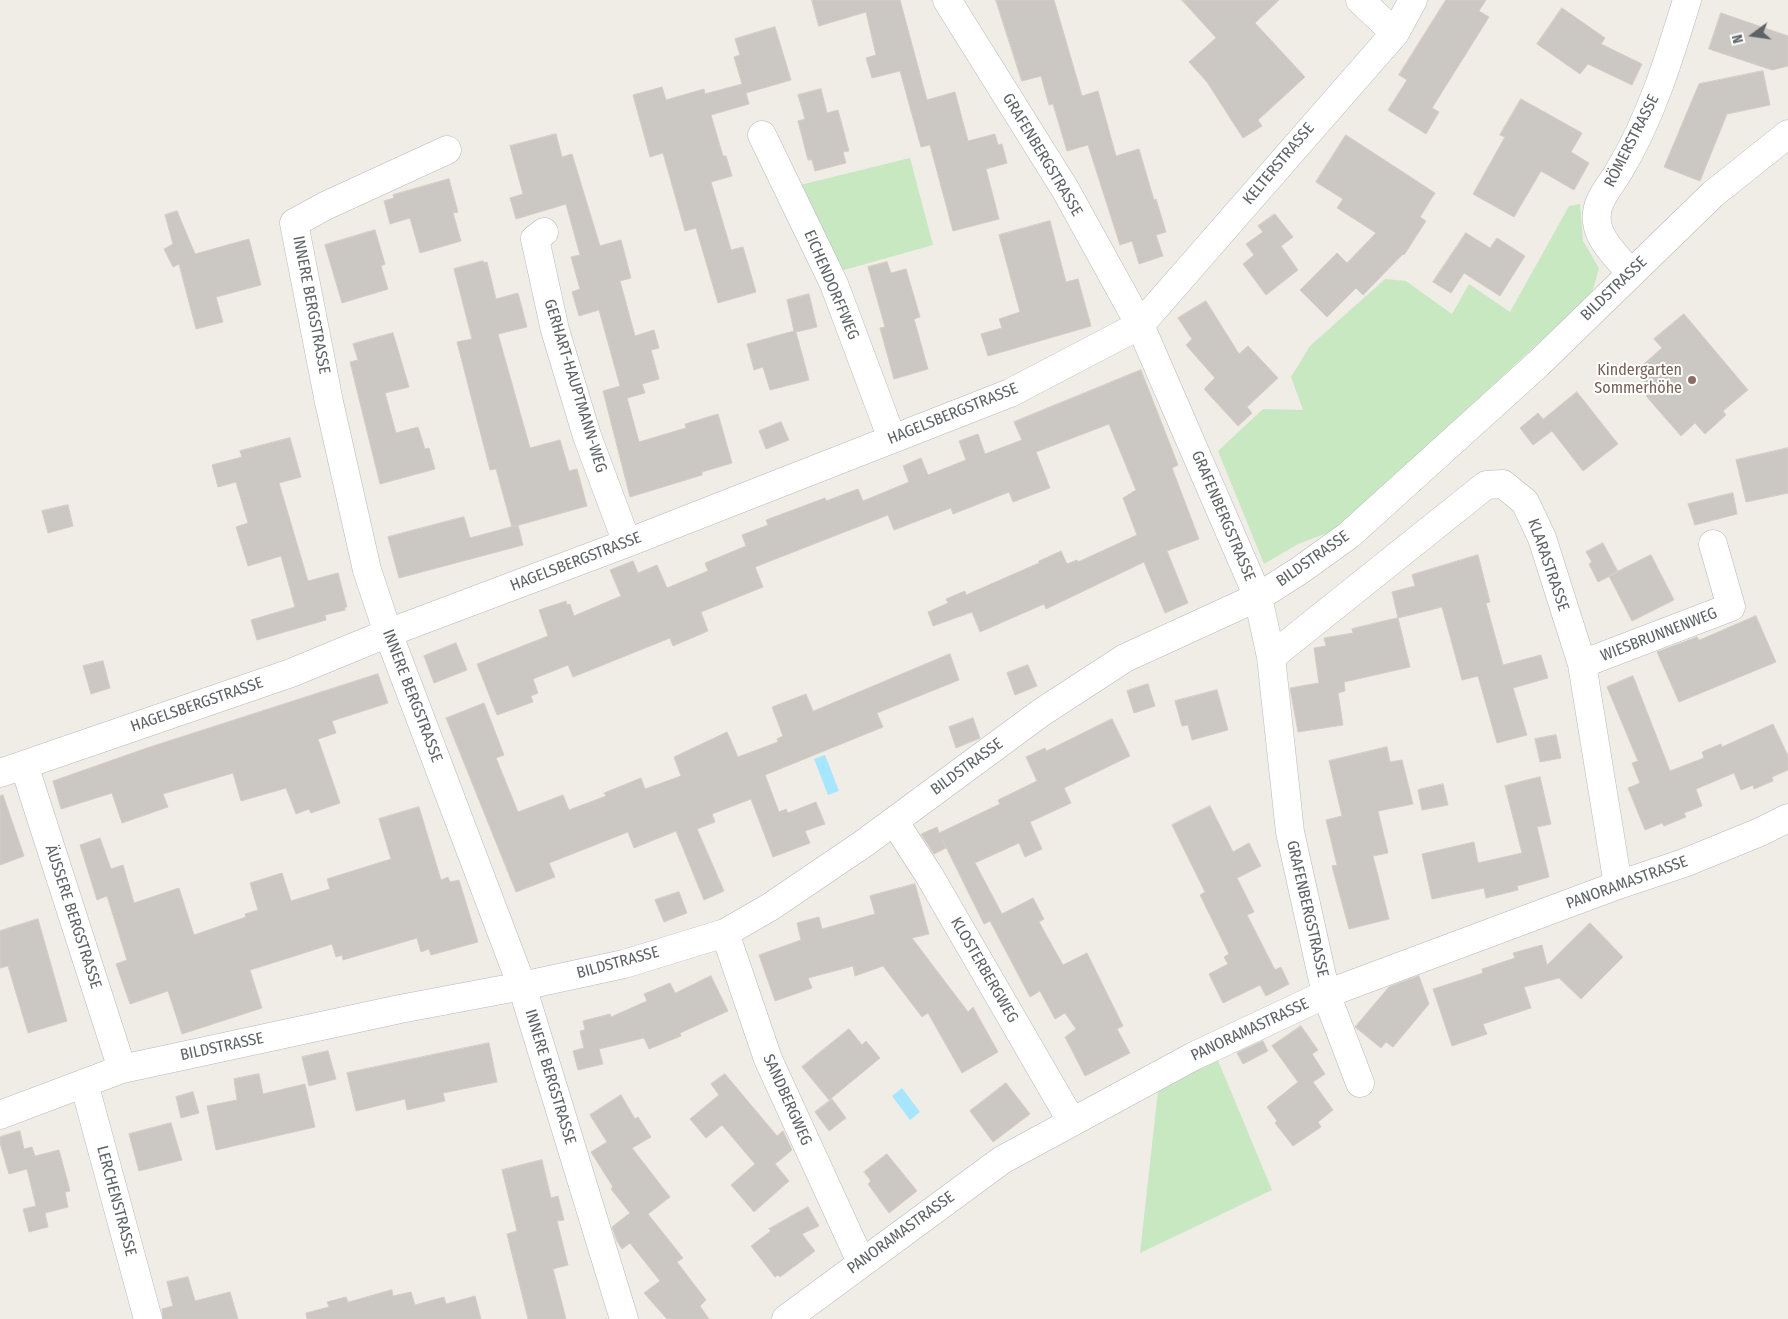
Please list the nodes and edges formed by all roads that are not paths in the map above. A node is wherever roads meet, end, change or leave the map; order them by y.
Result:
1 (947, 0) edge
2 (1360, 0) edge
3 (1413, 0) edge
4 (1687, 0) edge
5 (1395, 33) junction
6 (1788, 134) edge
7 (762, 135) dead end
8 (447, 150) dead end
9 (544, 232) dead end
10 (1631, 273) junction
11 (1140, 325) junction
12 (892, 438) junction
13 (627, 543) junction
14 (1714, 544) dead end
15 (1258, 597) junction
16 (388, 633) junction
17 (1271, 657) junction
18 (1582, 664) junction
19 (12, 769) edge
20 (1788, 818) edge
21 (894, 821) junction
22 (1618, 885) junction
23 (725, 933) junction
24 (522, 986) junction
25 (1326, 994) junction
26 (122, 1069) junction
27 (84, 1083) junction
28 (1360, 1083) dead end
29 (0, 1115) edge
30 (1072, 1122) junction
31 (861, 1262) junction
32 (148, 1319) edge
33 (624, 1319) edge
34 (786, 1319) edge

1 - 11 street, GRAFENBERGSTRASSE
2 - 5 street
3 - 5 street, KELTERSTRASSE
4 - 10 street, RÖMERSTRASSE
5 - 11 street, KELTERSTRASSE
6 - 10 street, BILDSTRASSE
7 - 12 street, EICHENDORFFWEG
8 - 16 street, INNERE BERGSTRASSE
9 - 13 street, GERHART-HAUPTMANN-WEG
10 - 15 street, BILDSTRASSE
11 - 12 street, HAGELSBERGSTRASSE
11 - 15 street, GRAFENBERGSTRASSE
12 - 13 street, HAGELSBERGSTRASSE
13 - 16 street, HAGELSBERGSTRASSE
14 - 18 street, WIESBRUNNENWEG
15 - 17 street, GRAFENBERGSTRASSE
15 - 21 street, BILDSTRASSE
16 - 19 street, HAGELSBERGSTRASSE
16 - 24 street, INNERE BERGSTRASSE
17 - 18 street, KLARASTRASSE
17 - 25 street, GRAFENBERGSTRASSE
18 - 22 street, KLARASTRASSE
19 - 26 street, ÄUSSERE BERGSTRASSE
20 - 22 street, PANORAMASTRASSE
21 - 23 street, BILDSTRASSE
21 - 30 street, KLOSTERBERGWEG
22 - 25 street, PANORAMASTRASSE
23 - 24 street, BILDSTRASSE
23 - 31 street, SANDBERGWEG
24 - 26 street, BILDSTRASSE
24 - 33 street, INNERE BERGSTRASSE
25 - 28 street, GRAFENBERGSTRASSE
25 - 30 street, PANORAMASTRASSE
26 - 27 street, BILDSTRASSE
27 - 29 street, BILDSTRASSE
27 - 32 street, LERCHENSTRASSE
30 - 31 street, PANORAMASTRASSE
31 - 34 street, PANORAMASTRASSE

